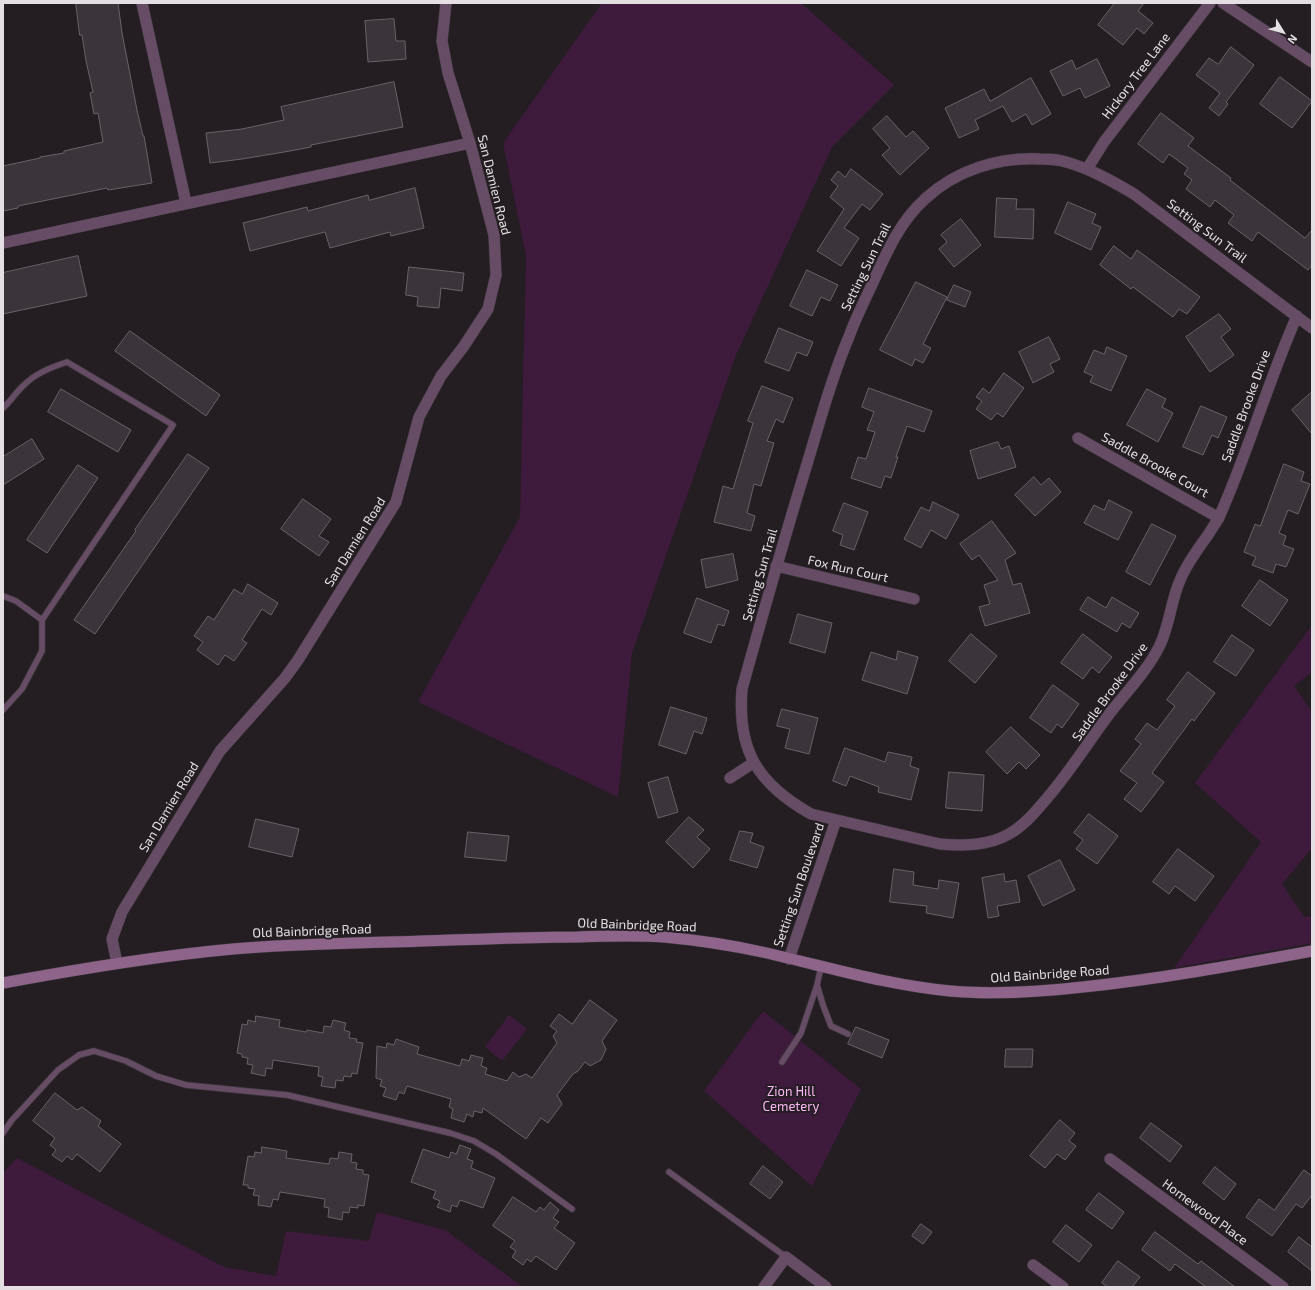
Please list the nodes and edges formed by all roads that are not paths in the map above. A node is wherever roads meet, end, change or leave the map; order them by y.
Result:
1 (142, 3) edge
2 (446, 3) edge
3 (1210, 3) edge
4 (1223, 3) edge
5 (1312, 62) edge
6 (470, 143) junction
7 (1087, 169) junction
8 (186, 203) junction
9 (3, 244) edge
10 (1296, 316) junction
11 (1312, 328) edge
12 (3, 408) edge
13 (1078, 438) dead end
14 (1219, 518) junction
15 (776, 566) junction
16 (3, 596) edge
17 (914, 599) dead end
18 (42, 620) junction
19 (3, 710) edge
20 (753, 763) junction
21 (730, 778) dead end
22 (836, 820) junction
23 (1312, 951) edge
24 (789, 958) junction
25 (117, 963) junction
26 (821, 967) junction
27 (3, 983) edge
28 (817, 985) junction
29 (848, 1034) dead end
30 (782, 1062) dead end
31 (3, 1133) edge
32 (1110, 1159) dead end
33 (669, 1172) dead end
34 (572, 1209) dead end
35 (786, 1257) junction
36 (1034, 1265) dead end
37 (764, 1287) edge
38 (826, 1287) edge
39 (1063, 1287) edge
40 (1283, 1287) edge

1 - 8 street
2 - 6 street, San Damien Road
3 - 7 street, Hickory Tree Lane
4 - 5 street
6 - 8 street
6 - 25 street, San Damien Road
7 - 10 street, Setting Sun Trail
7 - 15 street, Setting Sun Trail
8 - 9 street
10 - 11 street, Setting Sun Trail
10 - 14 street, Saddle Brooke Drive
12 - 18 lane
13 - 14 street, Saddle Brooke Court
14 - 22 street, Saddle Brooke Drive
15 - 17 street, Fox Run Court
15 - 20 street, Setting Sun Trail
16 - 18 lane
18 - 19 lane
20 - 21 street
20 - 22 street, Setting Sun Trail
22 - 24 street, Setting Sun Boulevard
23 - 26 main road, Old Bainbridge Road
24 - 25 main road, Old Bainbridge Road
24 - 26 main road, Old Bainbridge Road
25 - 27 main road, Old Bainbridge Road
26 - 28 lane
28 - 29 lane
28 - 30 lane
31 - 34 lane
32 - 40 street, Homewood Place
33 - 35 lane
35 - 37 street
35 - 38 street
36 - 39 street

